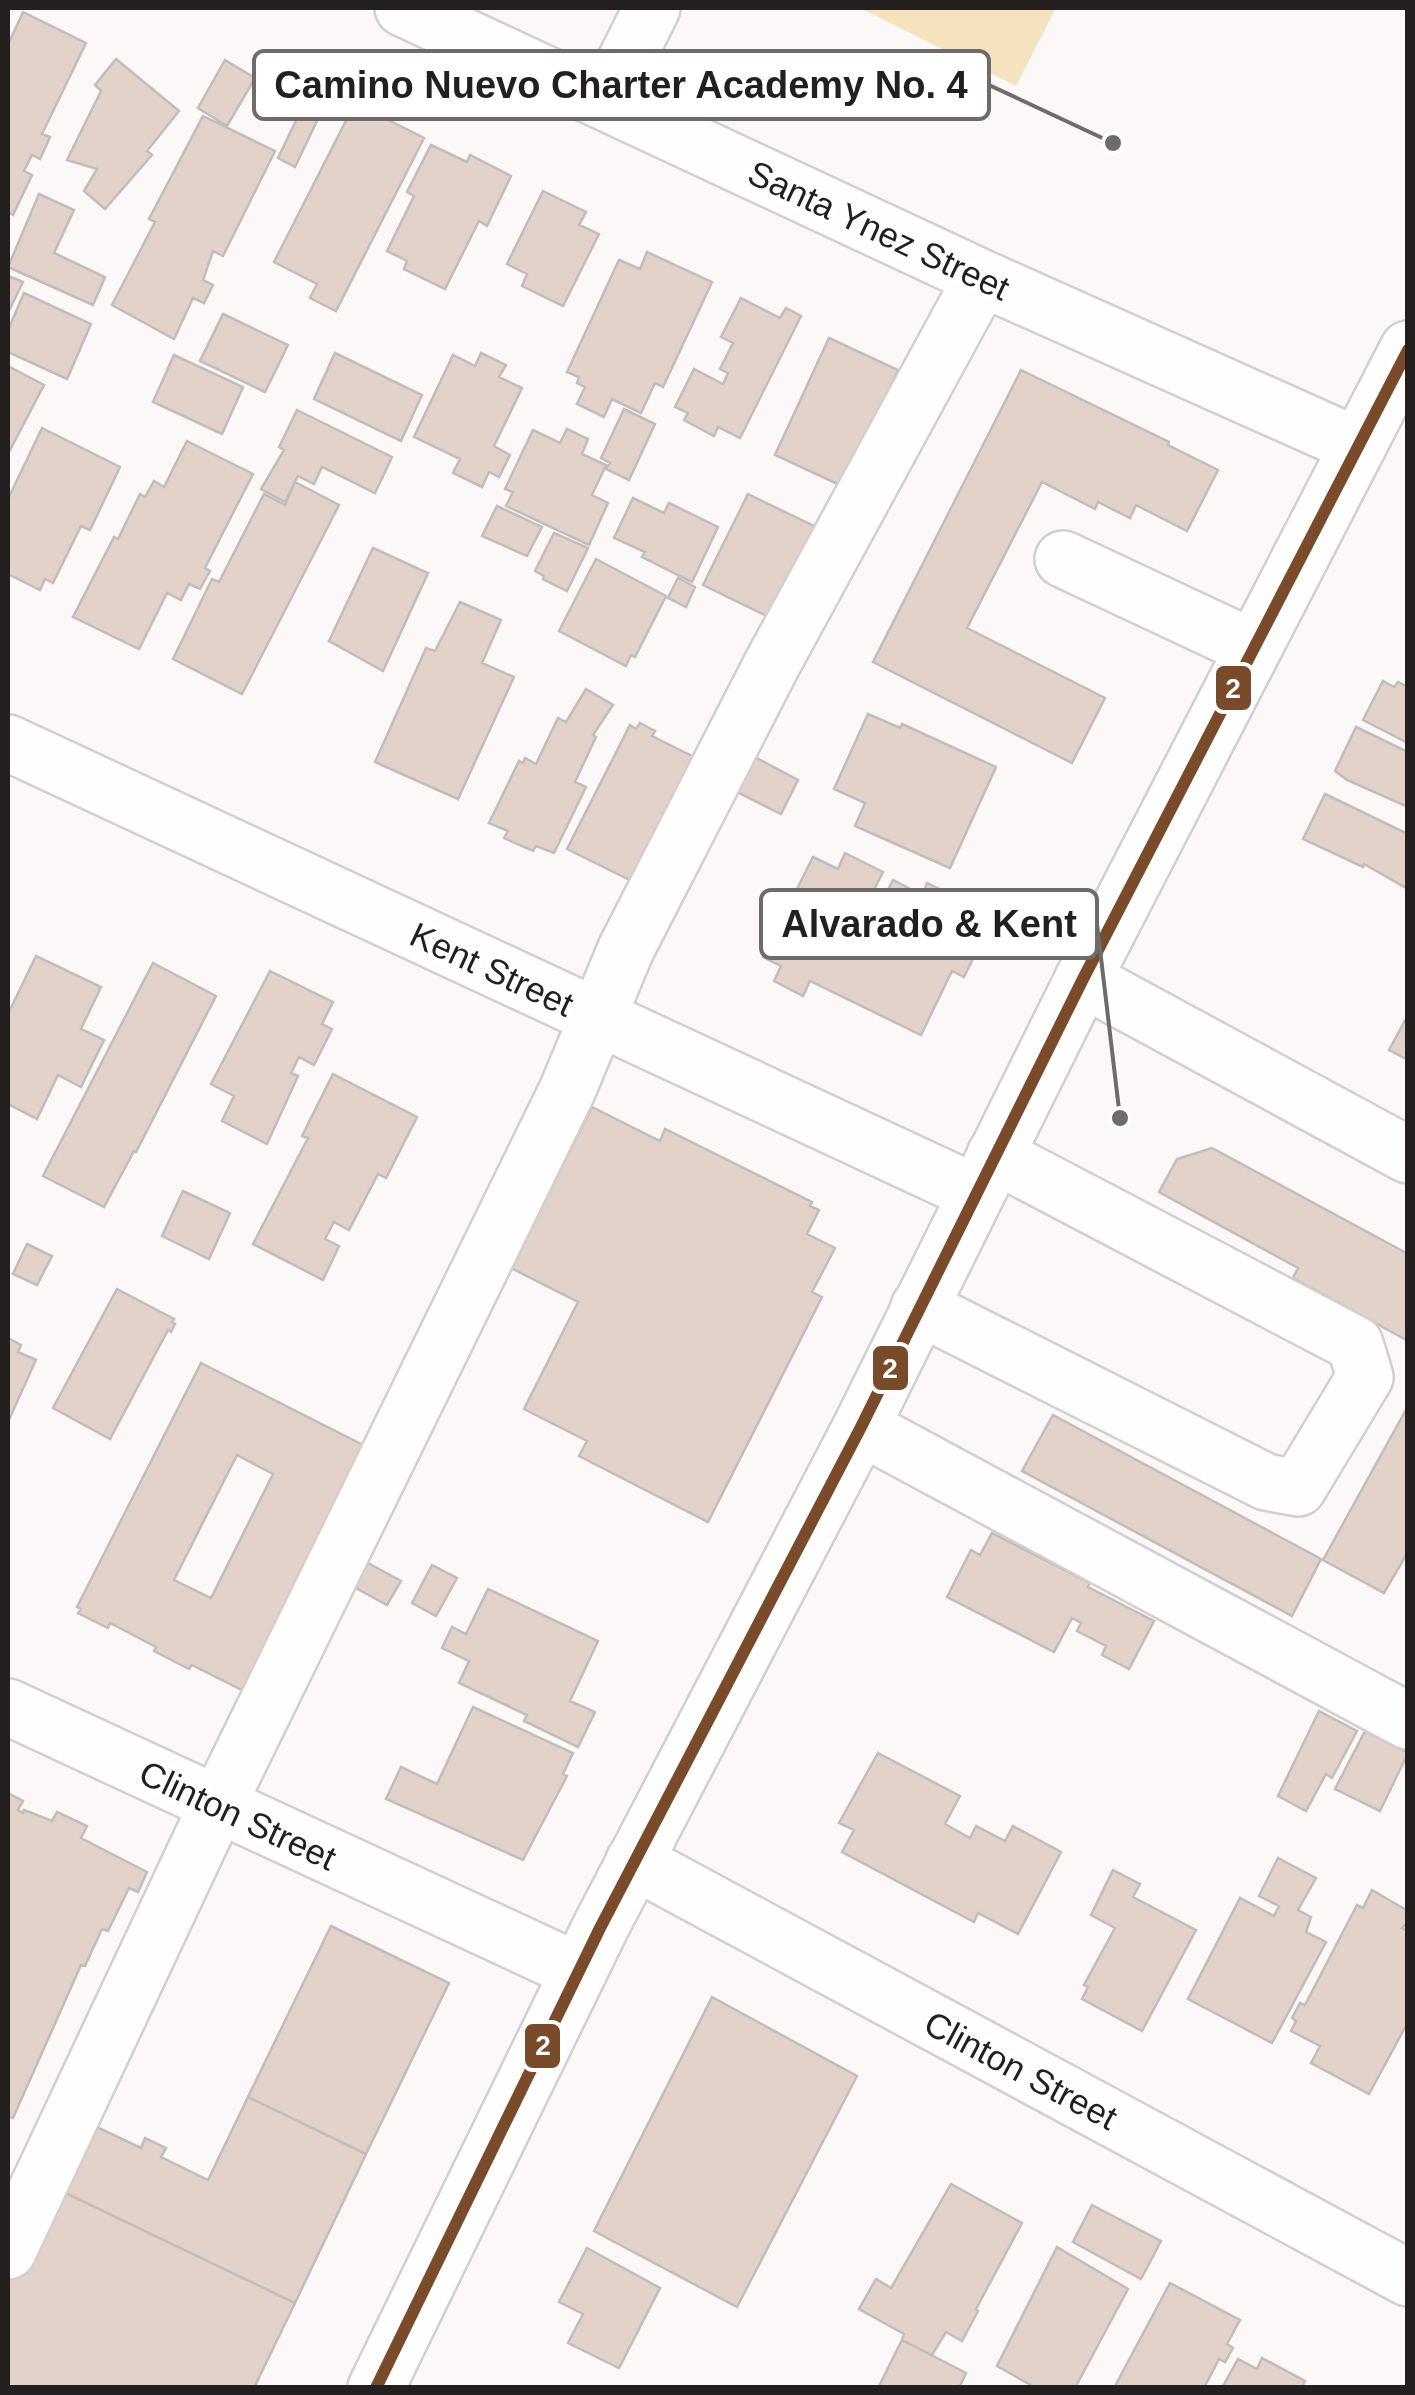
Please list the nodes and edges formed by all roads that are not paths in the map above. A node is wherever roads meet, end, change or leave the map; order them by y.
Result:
1 (403, 8) edge
2 (652, 8) edge
3 (605, 102) junction
4 (982, 278) junction
5 (1408, 349) edge
6 (1358, 446) junction
7 (1064, 560) dead end
8 (1253, 648) junction
9 (8, 743) edge
10 (1082, 979) junction
11 (596, 1018) junction
12 (1408, 1155) edge
13 (985, 1174) junction
14 (919, 1307) junction
15 (861, 1426) junction
16 (8, 1707) edge
17 (1408, 1720) edge
18 (217, 1806) junction
19 (634, 1861) junction
20 (578, 1971) junction
21 (8, 2251) edge
22 (1408, 2278) edge
23 (376, 2388) edge

1 - 3 street, Santa Ynez Street
2 - 3 street
3 - 4 street, Santa Ynez Street
4 - 6 street, Santa Ynez Street
4 - 11 street
5 - 6 street
6 - 8 street
7 - 8 street
8 - 10 street
9 - 11 street, Kent Street
10 - 12 street
10 - 13 street
11 - 13 street, Kent Street
11 - 18 street
13 - 14 street
13 - 14 street, Kent Street
14 - 15 street
15 - 17 street
15 - 19 street
16 - 18 street, Clinton Street
18 - 20 street, Clinton Street
18 - 21 street
19 - 20 street
19 - 22 street, Clinton Street
20 - 23 street

